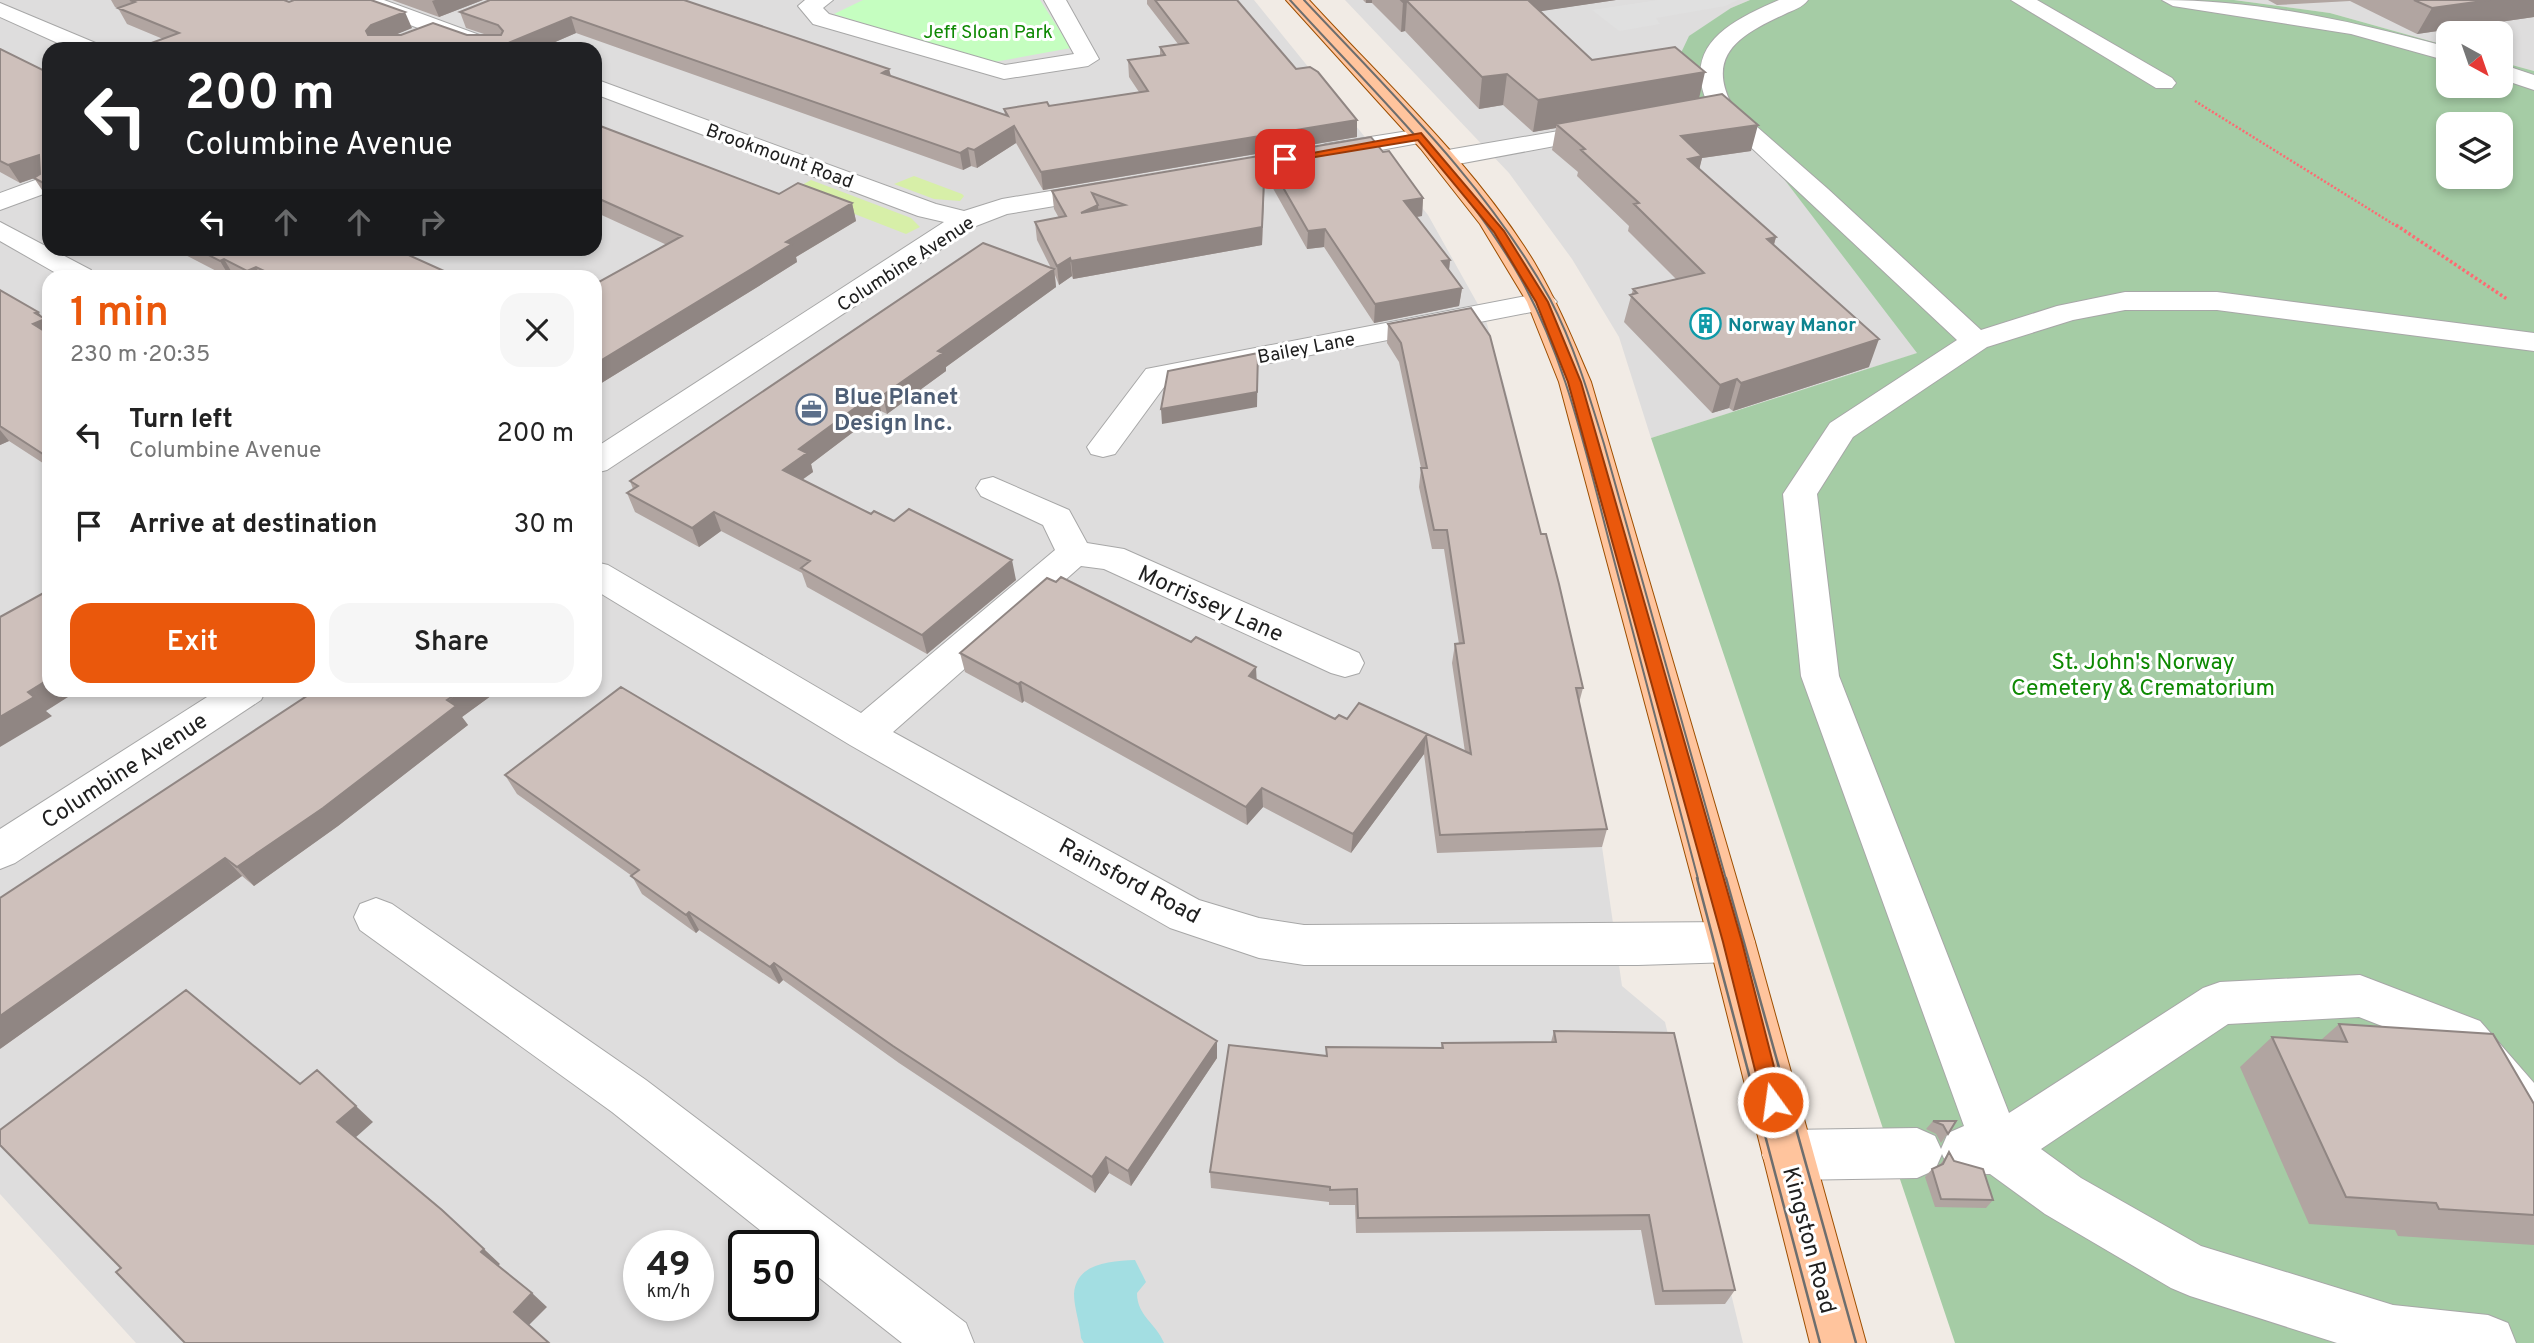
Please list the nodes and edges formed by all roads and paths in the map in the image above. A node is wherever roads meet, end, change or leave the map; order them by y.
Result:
1 (364, 0) edge
2 (822, 0) edge
3 (1055, 0) edge
4 (1297, 0) edge
5 (1797, 0) edge
6 (2022, 0) edge
7 (2173, 0) edge
8 (0, 9) edge
9 (473, 14) edge
10 (440, 28) junction
11 (410, 40) edge
12 (74, 42) edge
13 (477, 42) edge
14 (2436, 51) edge
15 (2513, 75) edge
16 (2164, 83) joint
17 (2534, 83) edge
18 (602, 89) edge
19 (1706, 116) junction
20 (1627, 126) edge
21 (1432, 148) junction
22 (1296, 157) edge
23 (1135, 185) edge
24 (42, 186) edge
25 (1774, 186) dead end
26 (0, 202) edge
27 (966, 220) junction
28 (0, 230) edge
29 (42, 254) edge
30 (46, 256) edge
31 (70, 270) edge
32 (1542, 302) junction
33 (2511, 302) dead end
34 (1976, 341) junction
35 (2534, 342) edge
36 (1103, 447) dead end
37 (602, 458) edge
38 (993, 488) dead end
39 (1074, 553) junction
40 (602, 578) edge
41 (1345, 663) dead end
42 (236, 697) edge
43 (864, 734) junction
44 (0, 851) edge
45 (376, 917) dead end
46 (1732, 942) junction
47 (2534, 1120) edge
48 (1982, 1149) junction
49 (1917, 1153) dead end
50 (1787, 1155) junction
51 (2399, 1338) edge
52 (946, 1343) edge
53 (1838, 1343) edge
54 (2488, 1343) edge

1 - 10 street
2 - 3 street
4 - 21 main road, Kingston Road
5 - 19 street
6 - 16 street
7 - 14 street
8 - 12 street
9 - 10 street
10 - 11 street
10 - 13 street
15 - 17 street
16 - 33 path
18 - 27 street, Brookmount Road
19 - 25 street
19 - 34 street
20 - 21 street
21 - 22 street
21 - 32 main road, Kingston Road
23 - 27 street, Columbine Avenue
24 - 26 street
27 - 37 street, Columbine Avenue
28 - 29 street
30 - 31 street
32 - 36 street, Bailey Lane
32 - 46 main road, Kingston Road
34 - 35 street
34 - 48 street
38 - 39 street
39 - 41 street, Morrissey Lane
39 - 43 street
40 - 43 street, Rainsford Road
42 - 44 street, Columbine Avenue
43 - 46 street, Rainsford Road
45 - 52 street
46 - 50 main road, Kingston Road
47 - 48 street
48 - 51 street
49 - 50 street
50 - 53 main road, Kingston Road
51 - 54 street

